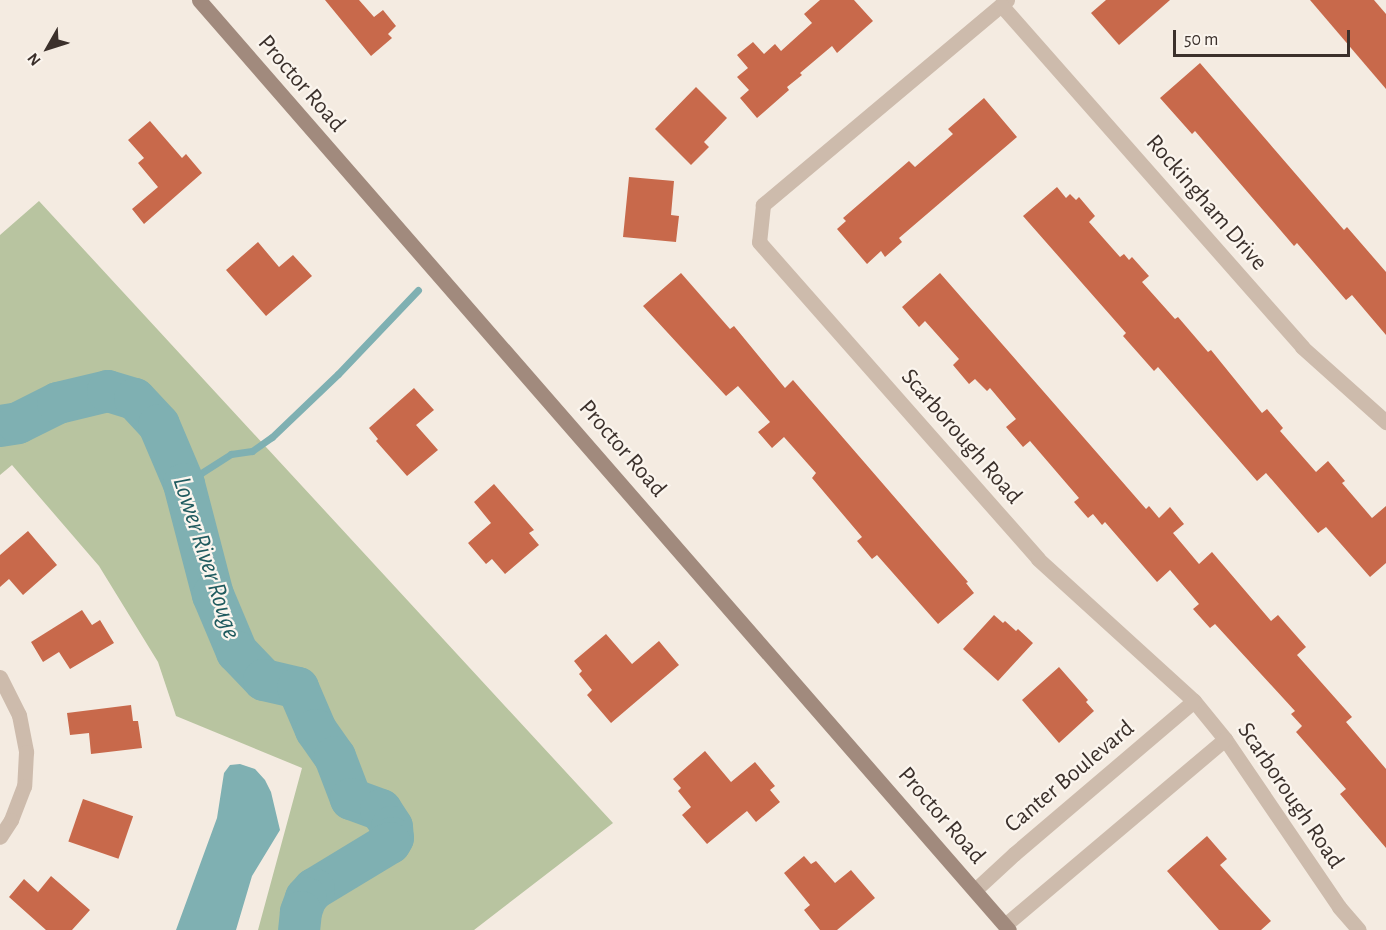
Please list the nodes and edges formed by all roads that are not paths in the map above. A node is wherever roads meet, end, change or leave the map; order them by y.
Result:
1 (199, 0) edge
2 (1004, 2) edge
3 (1386, 422) edge
4 (0, 677) edge
5 (1194, 701) junction
6 (1225, 739) junction
7 (0, 837) edge
8 (975, 890) junction
9 (1007, 928) edge
10 (1359, 930) edge

1 - 8 street, Proctor Road
2 - 3 street, Rockingham Drive
2 - 5 street, Scarborough Road
4 - 7 street
5 - 6 street, Scarborough Road
5 - 8 street, Canter Boulevard
6 - 9 street
6 - 10 street, Scarborough Road
8 - 9 street, Proctor Road

